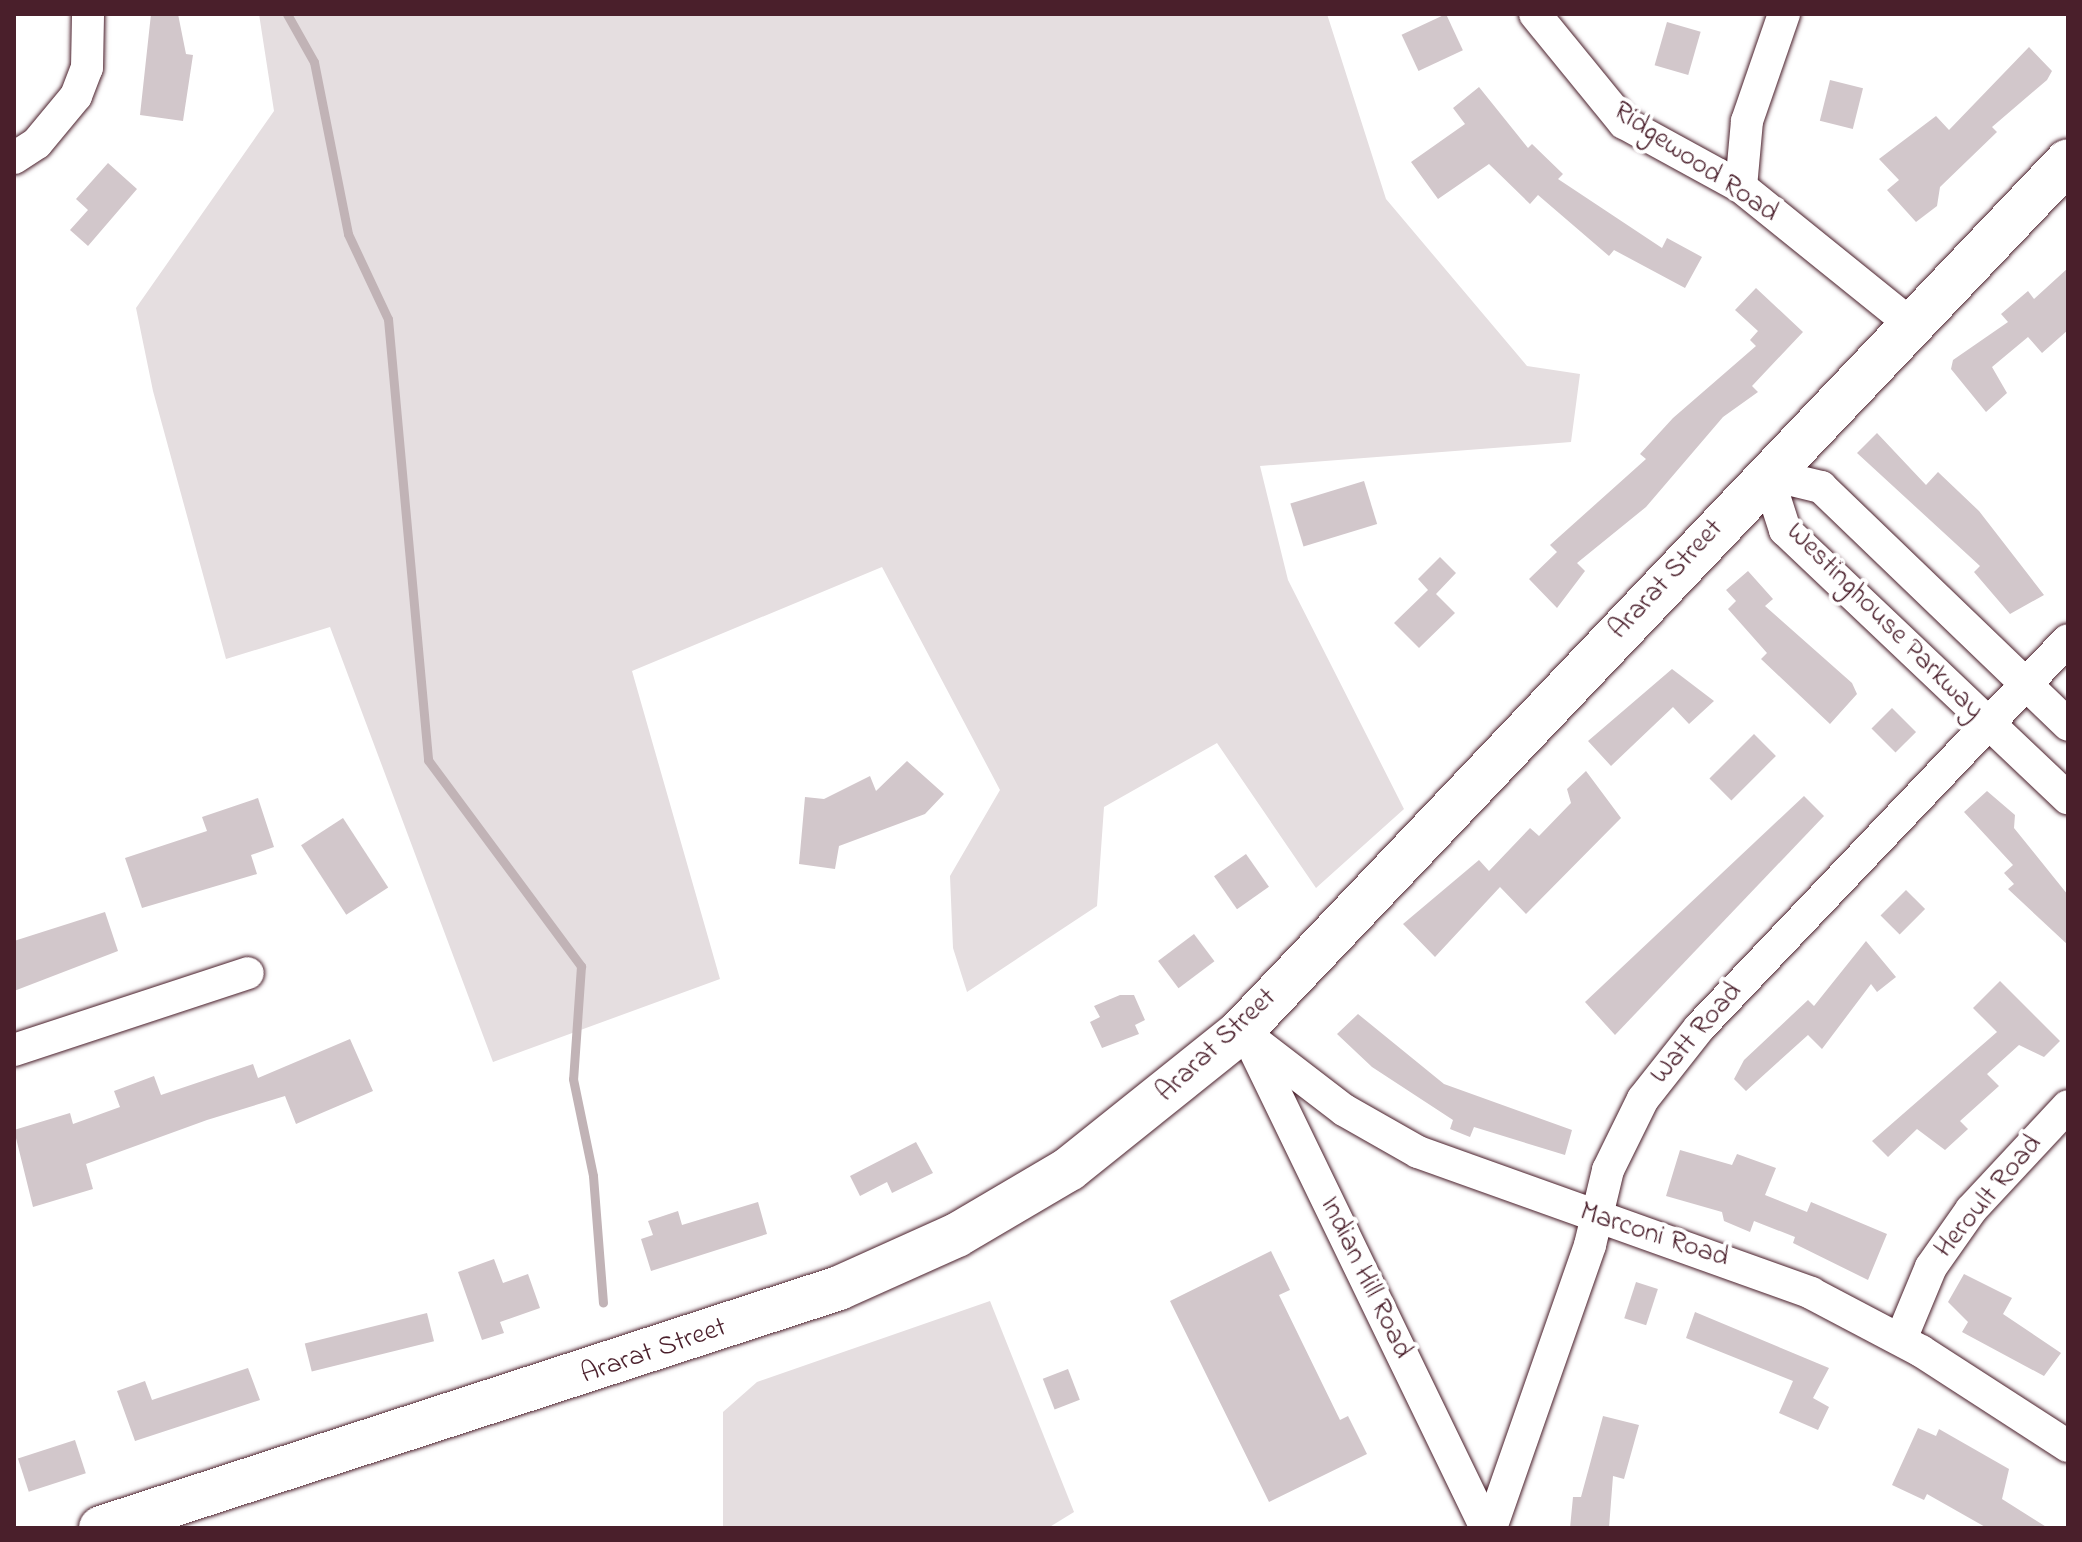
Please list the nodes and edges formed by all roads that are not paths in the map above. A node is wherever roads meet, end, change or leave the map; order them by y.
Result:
1 (88, 14) edge
2 (1535, 14) edge
3 (1784, 14) edge
4 (14, 158) edge
5 (2068, 161) edge
6 (1741, 187) junction
7 (1911, 324) junction
8 (1767, 474) junction
9 (2068, 640) edge
10 (2026, 685) junction
11 (1988, 725) junction
12 (2068, 725) edge
13 (2068, 799) edge
14 (248, 973) dead end
15 (1241, 1031) junction
16 (14, 1050) edge
17 (2068, 1106) edge
18 (1597, 1216) junction
19 (1901, 1339) junction
20 (2068, 1446) edge
21 (101, 1528) edge
22 (1489, 1528) edge

1 - 4 street
2 - 6 street, Ridgewood Road
3 - 6 street
5 - 7 main road, Ararat Street
6 - 7 street, Ridgewood Road
7 - 8 main road, Ararat Street
8 - 10 street, Westinghouse Parkway
8 - 11 street, Westinghouse Parkway
8 - 15 main road, Ararat Street
9 - 10 street, Watt Road
10 - 11 street, Watt Road
10 - 12 street, Westinghouse Parkway
11 - 13 street, Westinghouse Parkway
11 - 18 street, Watt Road
14 - 16 street
15 - 18 street, Marconi Road
15 - 21 main road, Ararat Street
15 - 22 street, Indian Hill Road
17 - 19 street, Heroult Road
18 - 19 street, Marconi Road
18 - 22 street, Watt Road
19 - 20 street, Marconi Road

